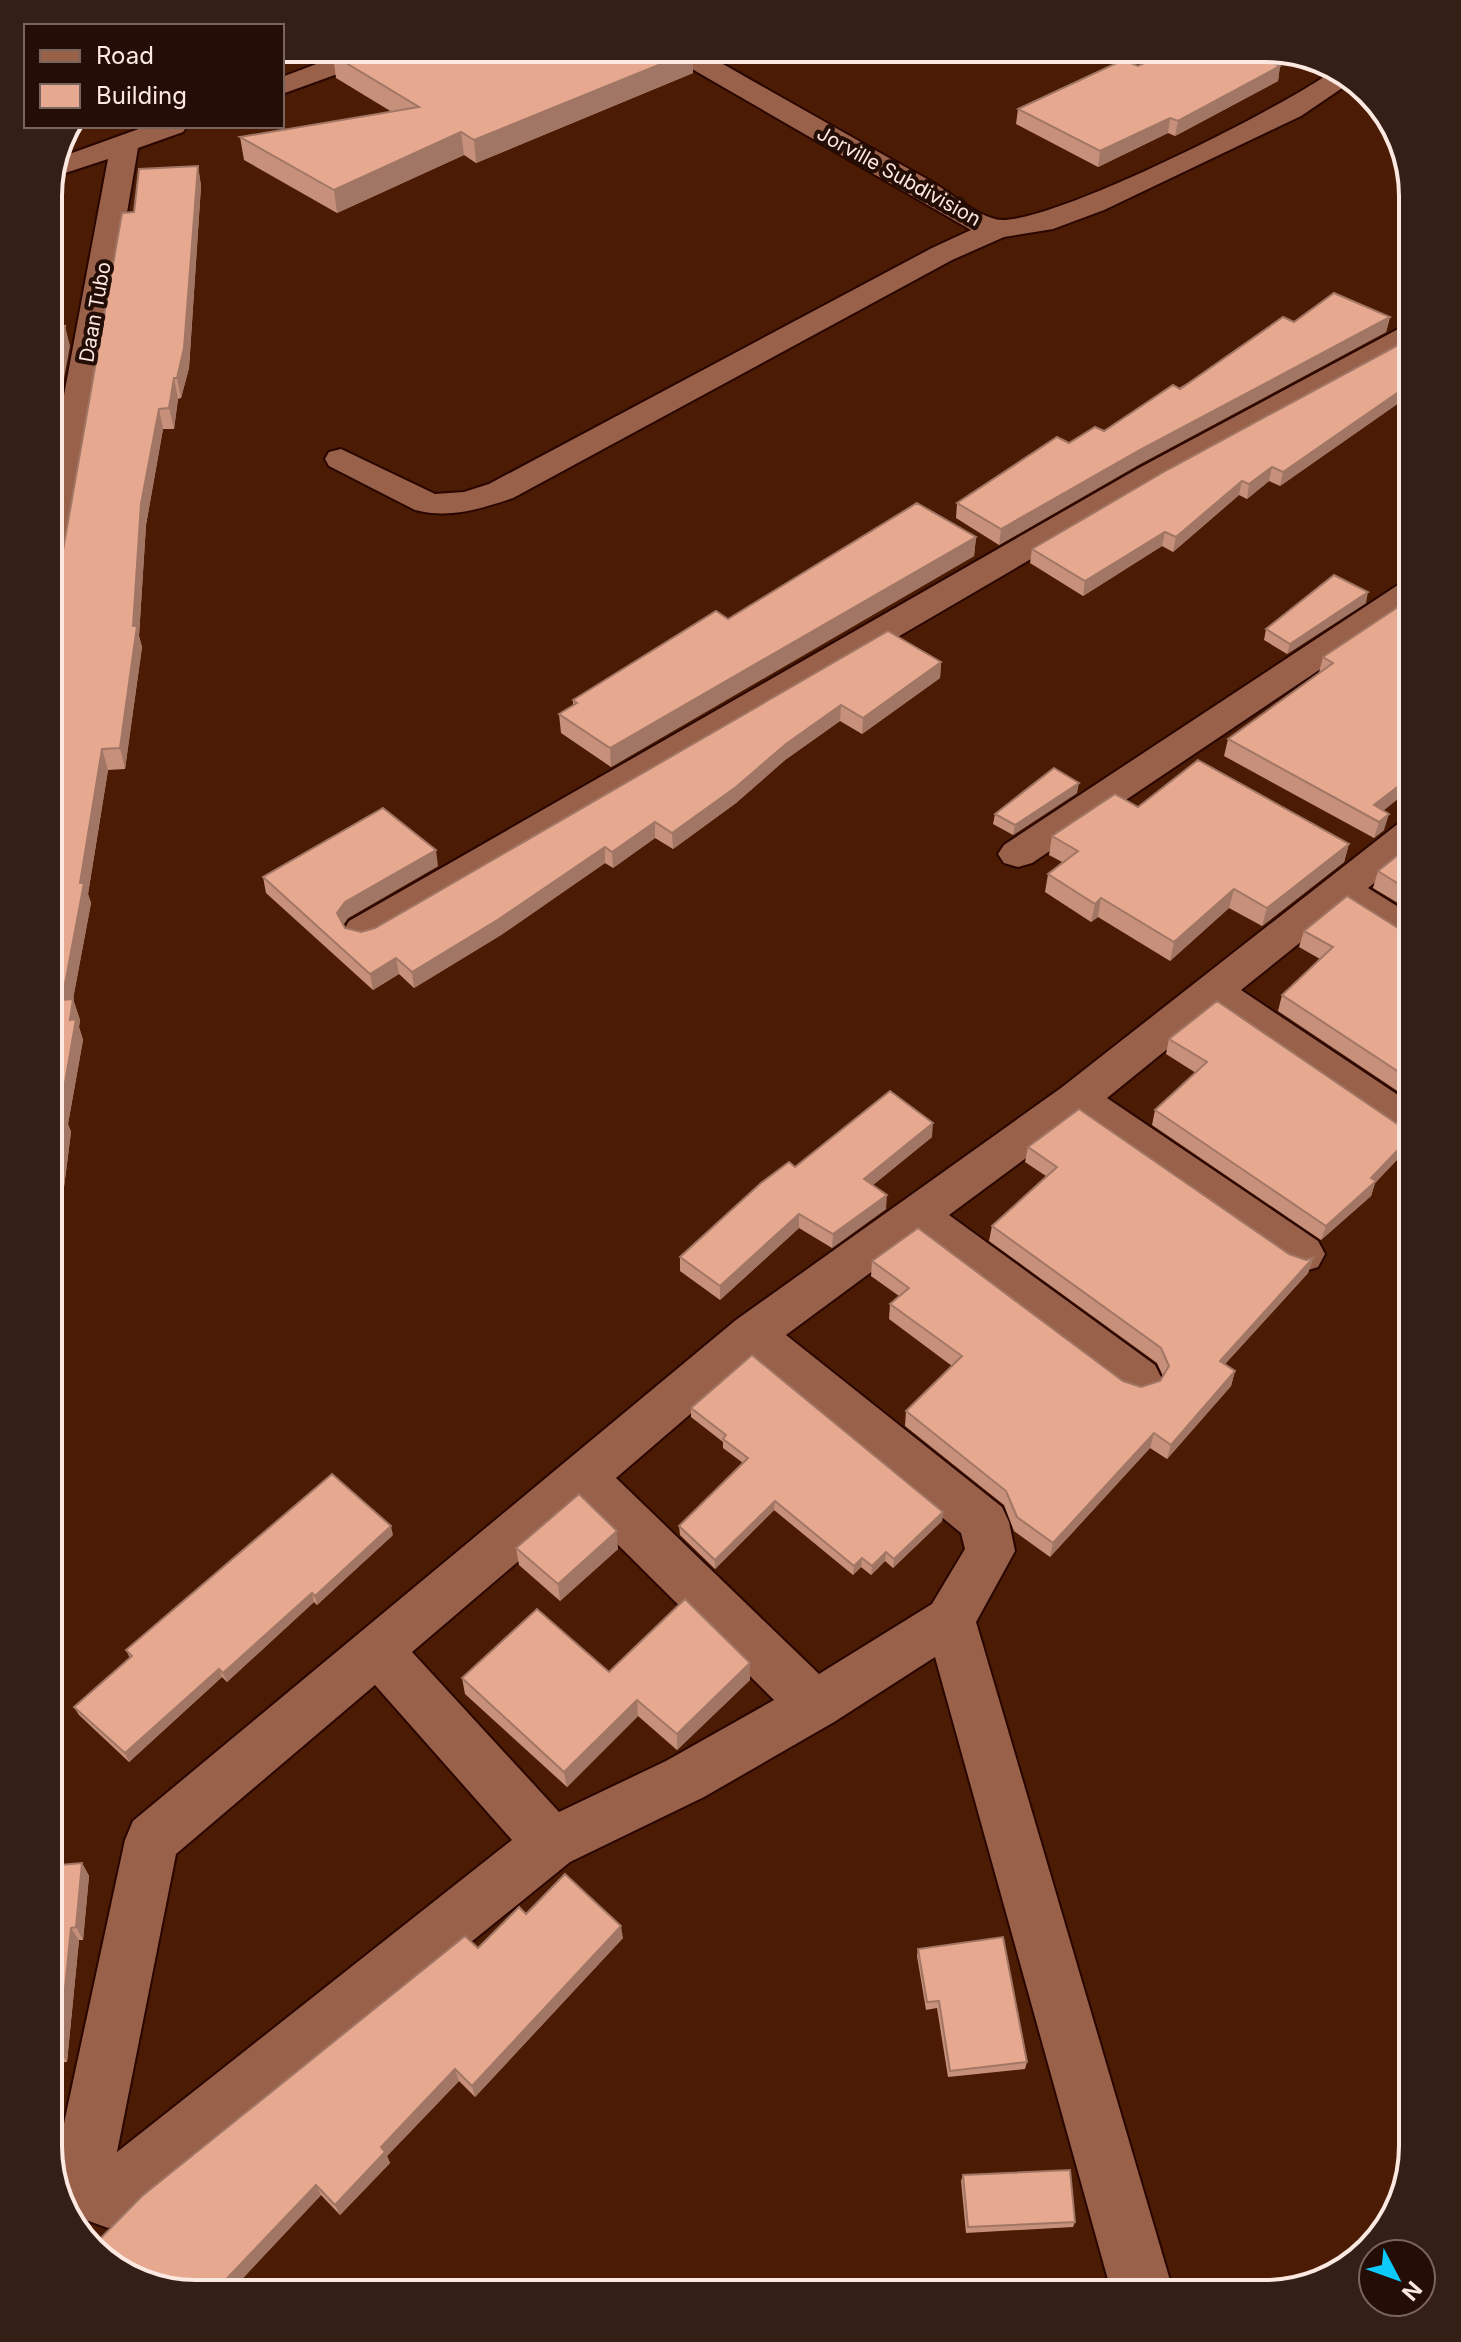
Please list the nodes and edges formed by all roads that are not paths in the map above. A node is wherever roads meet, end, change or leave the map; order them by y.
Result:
1 (341, 62) edge
2 (699, 62) edge
3 (1336, 83) edge
4 (284, 85) edge
5 (167, 128) edge
6 (125, 143) junction
7 (66, 165) edge
8 (997, 230) junction
9 (93, 326) junction
10 (63, 336) edge
11 (1399, 342) edge
12 (341, 459) dead end
13 (62, 498) edge
14 (1399, 600) edge
15 (1174, 748) junction
16 (1215, 770) edge
17 (1399, 838) edge
18 (1018, 854) dead end
19 (1342, 891) junction
20 (1399, 926) edge
21 (363, 931) edge
22 (1212, 991) junction
23 (1076, 1099) junction
24 (1399, 1118) edge
25 (915, 1214) junction
26 (1302, 1254) dead end
27 (752, 1334) junction
28 (1138, 1379) dead end
29 (581, 1475) junction
30 (950, 1620) junction
31 (377, 1650) junction
32 (815, 1705) junction
33 (551, 1843) junction
34 (1139, 2280) edge

1 - 4 street
2 - 8 street, Jorville Subdivision
3 - 8 street, Jorville Subdivision
5 - 6 street
6 - 7 street
6 - 9 street, Daan Tubo
8 - 12 street
9 - 10 street
9 - 13 street, Daan Tubo
11 - 21 street
14 - 15 street
15 - 16 street
15 - 18 street
17 - 19 street
19 - 20 street
19 - 22 street
22 - 23 street
22 - 24 street
23 - 25 street
23 - 26 street
25 - 27 street
25 - 28 street
27 - 29 street
27 - 30 street
29 - 31 street
29 - 32 street
30 - 32 street
30 - 34 street
31 - 33 street
31 - 33 street
32 - 33 street

